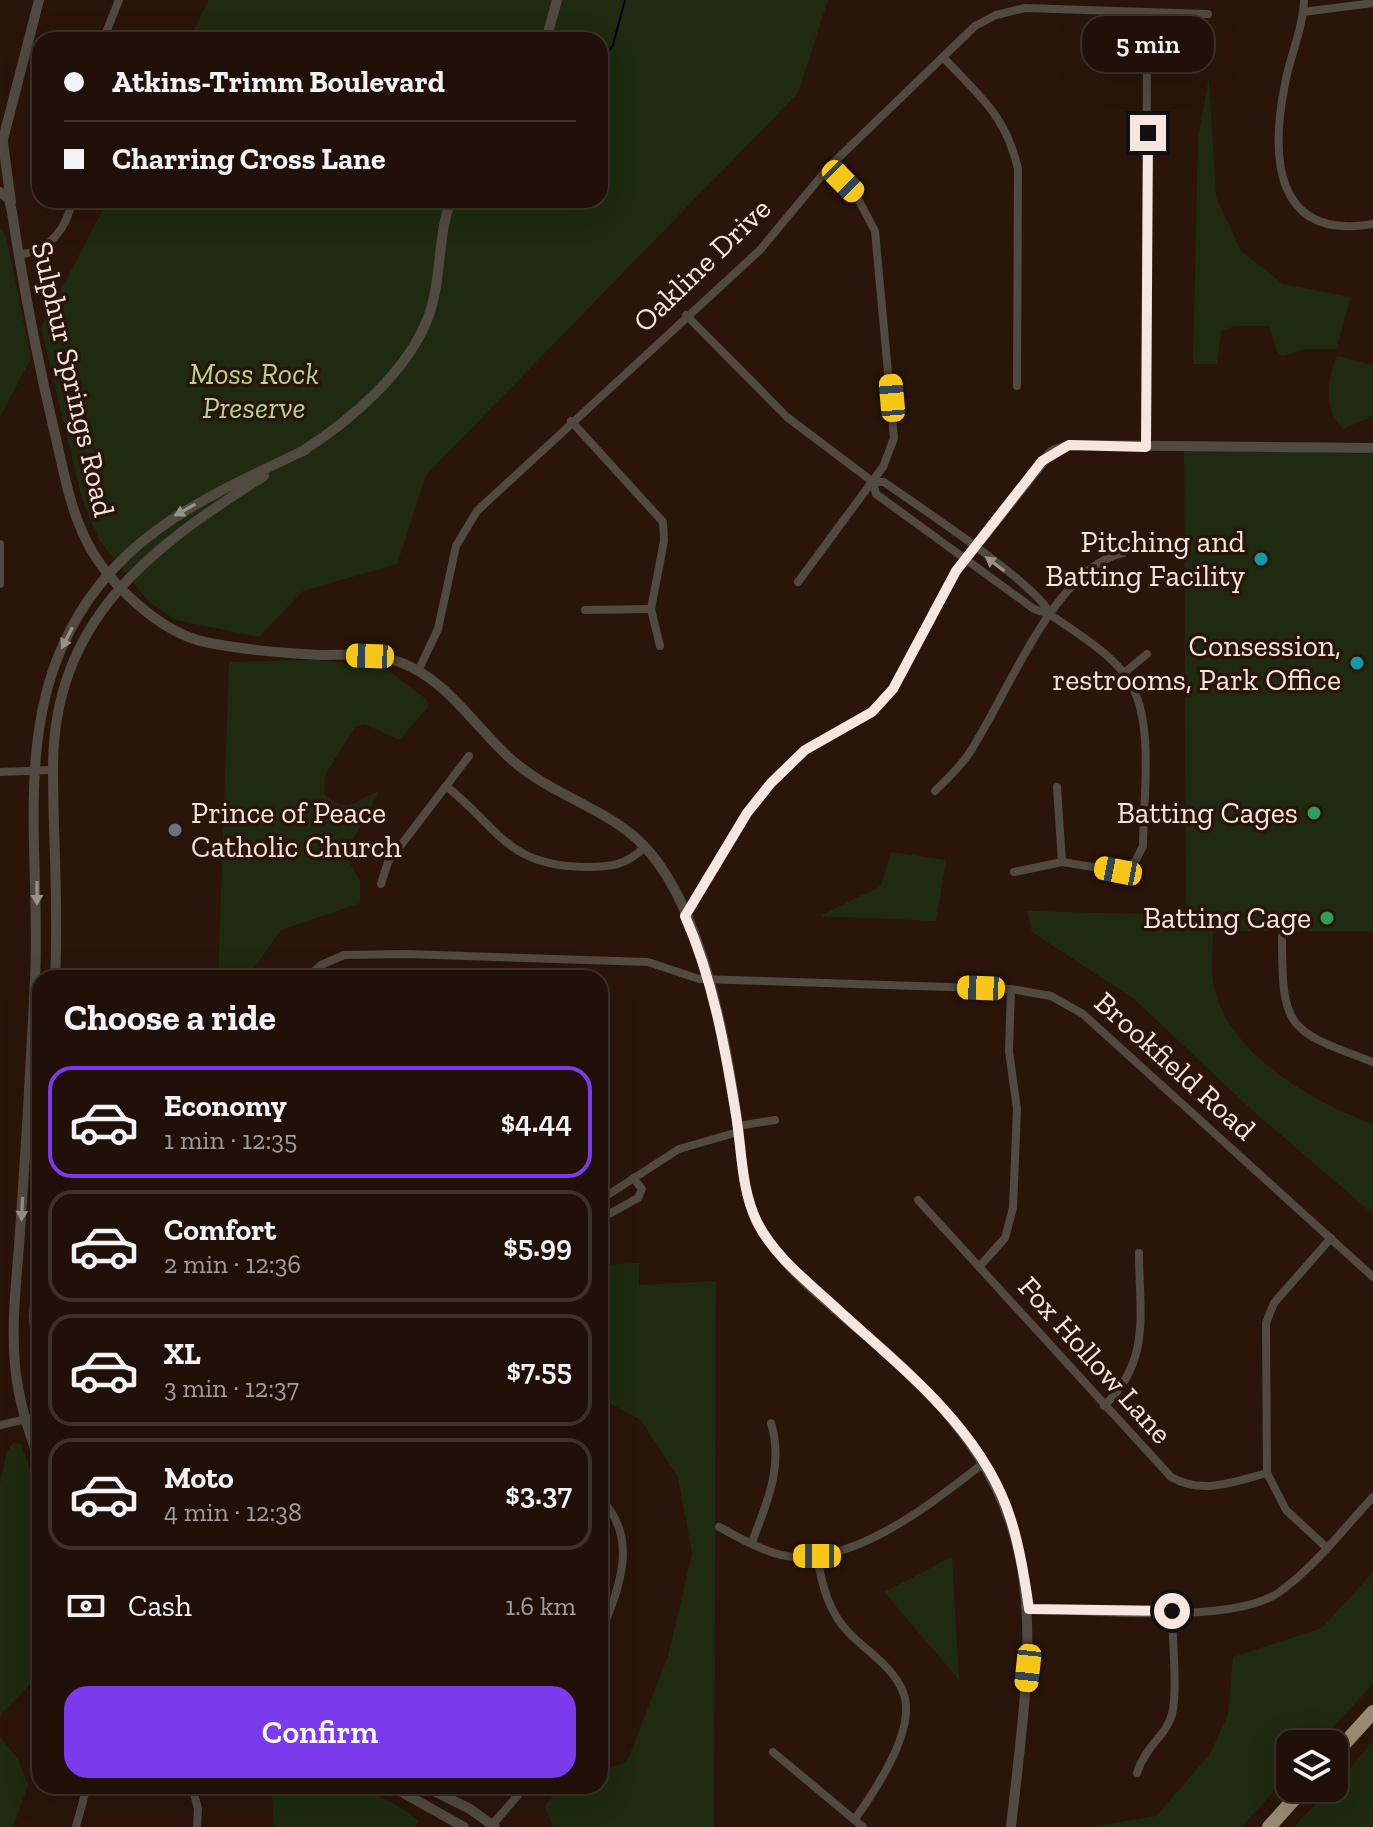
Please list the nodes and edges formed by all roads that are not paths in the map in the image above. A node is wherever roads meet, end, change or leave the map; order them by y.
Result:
1 (39, 0) edge
2 (119, 0) edge
3 (557, 0) edge
4 (1304, 0) edge
5 (1373, 3) edge
6 (1147, 12) junction
7 (1303, 12) junction
8 (1208, 14) dead end
9 (106, 32) edge
10 (548, 32) edge
11 (943, 57) junction
12 (1, 146) edge
13 (829, 167) junction
14 (0, 192) edge
15 (70, 208) edge
16 (449, 208) edge
17 (12, 212) junction
18 (1373, 224) edge
19 (19, 255) junction
20 (686, 315) junction
21 (1017, 386) dead end
22 (571, 421) junction
23 (1146, 447) junction
24 (1373, 448) edge
25 (305, 450) junction
26 (873, 482) junction
27 (925, 512) junction
28 (916, 523) junction
29 (0, 544) edge
30 (974, 548) junction
31 (1123, 553) dead end
32 (964, 559) junction
33 (109, 573) junction
34 (1016, 580) junction
35 (798, 582) dead end
36 (0, 584) edge
37 (120, 586) junction
38 (1009, 590) junction
39 (651, 609) junction
40 (585, 610) dead end
41 (1051, 615) junction
42 (660, 646) dead end
43 (1147, 654) dead end
44 (419, 669) junction
45 (1124, 673) junction
46 (469, 756) dead end
47 (52, 770) junction
48 (36, 771) junction
49 (0, 772) edge
50 (446, 786) junction
51 (1057, 787) dead end
52 (935, 791) dead end
53 (645, 847) junction
54 (1062, 862) junction
55 (1014, 872) dead end
56 (381, 884) dead end
57 (685, 916) junction
58 (1282, 936) dead end
59 (36, 970) edge
60 (56, 970) edge
61 (316, 970) edge
62 (711, 980) junction
63 (1011, 989) junction
64 (32, 1033) edge
65 (1373, 1062) edge
66 (775, 1120) dead end
67 (738, 1129) junction
68 (633, 1178) junction
69 (608, 1195) edge
70 (918, 1200) dead end
71 (608, 1215) edge
72 (1331, 1238) junction
73 (1139, 1253) dead end
74 (979, 1267) junction
75 (1373, 1277) edge
76 (1104, 1406) junction
77 (32, 1417) edge
78 (24, 1418) junction
79 (771, 1423) dead end
80 (0, 1425) edge
81 (32, 1441) edge
82 (984, 1463) junction
83 (1267, 1473) junction
84 (1373, 1497) edge
85 (608, 1511) edge
86 (719, 1527) dead end
87 (752, 1542) junction
88 (1326, 1547) junction
89 (817, 1556) junction
90 (1029, 1609) junction
91 (608, 1610) edge
92 (1172, 1611) junction
93 (1373, 1712) edge
94 (1348, 1740) edge
95 (773, 1752) dead end
96 (1137, 1773) dead end
97 (85, 1794) edge
98 (194, 1794) edge
99 (405, 1794) edge
100 (438, 1794) edge
101 (520, 1794) edge
102 (1291, 1802) edge
103 (855, 1819) junction
104 (494, 1826) edge
105 (76, 1827) edge
106 (197, 1827) edge
107 (464, 1827) edge
108 (863, 1827) edge
109 (1011, 1827) edge
110 (1269, 1827) edge

1 - 12 street
2 - 9 street
3 - 10 street
4 - 7 street
5 - 7 street
6 - 8 street, Oakline Drive
6 - 11 street, Oakline Drive
6 - 23 street
7 - 18 street
11 - 13 street, Oakline Drive
11 - 21 street
12 - 17 street
13 - 20 street, Oakline Drive
13 - 26 street
14 - 17 street, Sulphur Springs Road
15 - 19 street
16 - 25 street
17 - 19 street, Sulphur Springs Road
19 - 33 street, Sulphur Springs Road
20 - 22 street, Oakline Drive
20 - 26 street
22 - 39 street
22 - 44 street, Oakline Drive
23 - 24 street
23 - 30 street
25 -> 33 street
25 - 37 street
26 - 27 street
26 - 28 street
26 - 35 street
27 - 28 street
27 - 30 street
28 - 32 street
29 - 36 street
30 - 32 street
34 -> 30 street
31 - 41 street
32 - 38 street
32 - 57 street
33 - 37 street, Sulphur Springs Road
33 -> 48 street
34 - 38 street
34 - 41 street
37 - 44 street, Sulphur Springs Road
37 - 47 street
38 - 41 street
39 - 40 street
39 - 42 street
41 - 45 street
41 - 52 street
43 - 45 street
44 - 53 street, Sulphur Springs Road
45 - 54 street
46 - 50 street
47 - 48 street
47 - 60 street
48 - 49 street
48 -> 59 street
50 - 53 street
50 - 56 street
51 - 54 street
53 - 57 street, Sulphur Springs Road
54 - 55 street
57 - 62 street, Sulphur Springs Road
58 - 65 street
61 - 62 street, Brookfield Road
62 - 63 street, Brookfield Road
62 - 67 street, Sulphur Springs Road
63 - 72 street, Brookfield Road
63 - 74 street
64 -> 78 street
66 - 67 street
67 - 68 street
67 - 82 street, Sulphur Springs Road
68 - 69 street
68 - 71 street
70 - 74 street, Fox Hollow Lane
72 - 75 street, Brookfield Road
72 - 83 street
73 - 76 street
74 - 76 street, Fox Hollow Lane
76 - 83 street, Fox Hollow Lane
77 - 78 street
78 - 80 street
78 - 81 street
79 - 87 street
82 - 89 street
82 - 90 street, Sulphur Springs Road
83 - 88 street
84 - 88 street
85 - 91 street
86 - 87 street
87 - 89 street
88 - 92 street
89 - 103 street
90 - 92 street
90 - 109 street, Sulphur Springs Road
92 - 96 street
93 - 94 highway
95 - 103 street
97 - 105 street
98 - 106 street
99 - 107 street
100 - 104 street
101 - 104 street
102 - 110 highway
103 - 108 street

